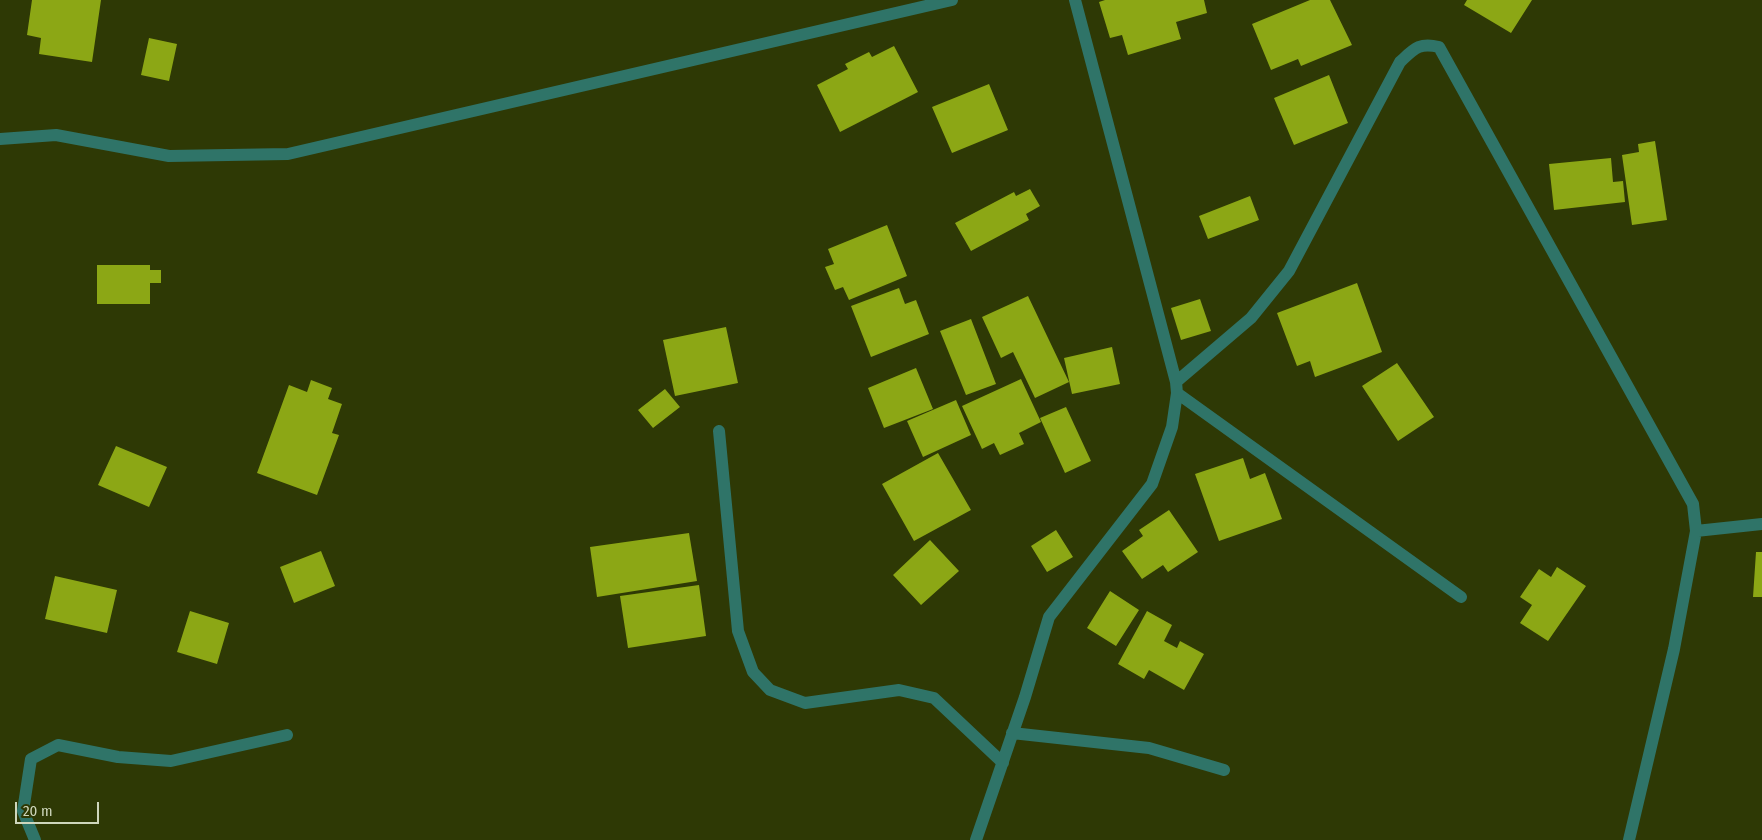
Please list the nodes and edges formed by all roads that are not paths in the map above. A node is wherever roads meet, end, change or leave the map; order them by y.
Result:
1 (952, 0) edge
2 (1074, 0) edge
3 (0, 139) edge
4 (1176, 387) junction
5 (719, 431) dead end
6 (1762, 524) edge
7 (1696, 531) junction
8 (1461, 598) dead end
9 (1012, 733) junction
10 (287, 735) dead end
11 (1002, 763) junction
12 (1224, 770) dead end
13 (35, 840) edge
14 (976, 840) edge
15 (1629, 840) edge

1 - 3 street
2 - 4 street
4 - 7 street
4 - 8 street
4 - 9 street
5 - 11 street
6 - 7 street
7 - 15 street
9 - 11 street
9 - 12 street
10 - 13 street
11 - 14 street

